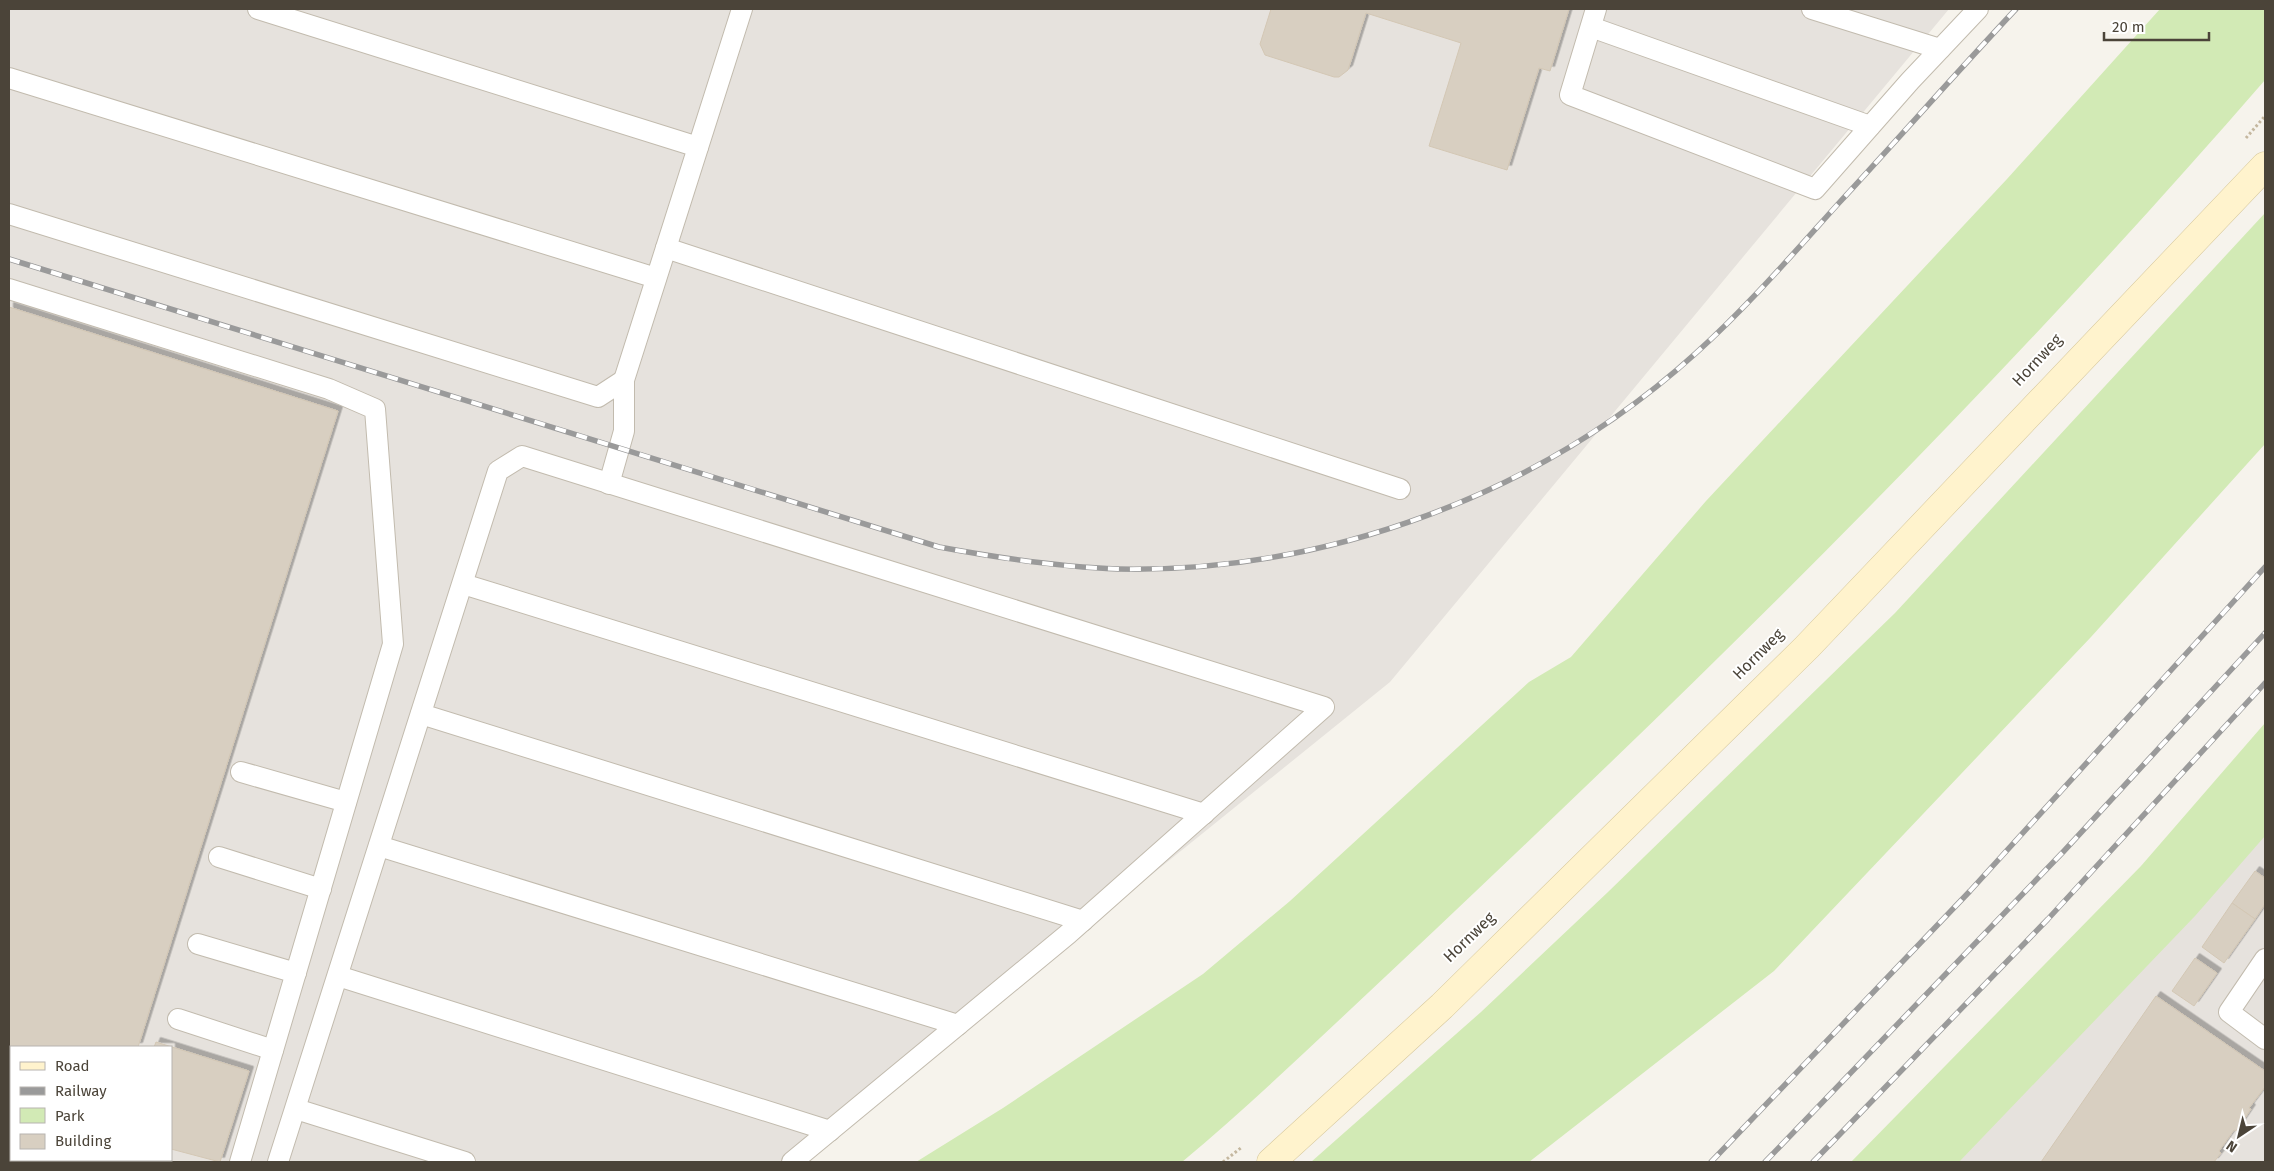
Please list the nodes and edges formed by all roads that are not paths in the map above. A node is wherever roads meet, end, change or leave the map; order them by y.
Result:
1 (258, 9) edge
2 (741, 9) edge
3 (1812, 9) edge
4 (1978, 9) edge
5 (1593, 18) edge
6 (1940, 49) junction
7 (9, 78) edge
8 (1870, 126) junction
9 (698, 147) junction
10 (2265, 166) edge
11 (9, 214) edge
12 (666, 248) junction
13 (656, 278) junction
14 (9, 289) edge
15 (624, 380) junction
16 (608, 484) junction
17 (1400, 489) dead end
18 (463, 584) junction
19 (422, 714) junction
20 (241, 772) dead end
21 (346, 802) junction
22 (1204, 814) junction
23 (379, 846) junction
24 (219, 858) dead end
25 (321, 890) junction
26 (1083, 921) junction
27 (198, 944) dead end
28 (2265, 959) edge
29 (296, 973) junction
30 (338, 976) junction
31 (178, 1019) dead end
32 (958, 1025) junction
33 (2265, 1039) edge
34 (273, 1050) junction
35 (296, 1109) junction
36 (830, 1131) junction
37 (240, 1162) edge
38 (278, 1162) edge
39 (465, 1162) edge
40 (792, 1162) edge
41 (1271, 1162) edge

1 - 9 lane
2 - 9 lane
3 - 6 lane
4 - 6 lane
5 - 8 lane
5 - 8 lane
6 - 8 lane
7 - 13 lane
9 - 12 lane
10 - 41 street, Hornweg
11 - 15 lane
12 - 13 lane
12 - 17 lane
13 - 15 lane
14 - 21 lane
15 - 16 lane
16 - 18 lane
16 - 22 lane
18 - 19 lane
18 - 22 lane
19 - 23 lane
19 - 26 lane
20 - 21 lane
21 - 25 lane
22 - 26 lane
23 - 30 lane
23 - 32 lane
24 - 25 lane
25 - 29 lane
26 - 32 lane
27 - 29 lane
28 - 33 lane
29 - 34 lane
30 - 35 lane
30 - 36 lane
31 - 34 lane
32 - 36 lane
34 - 37 lane
35 - 38 lane
35 - 39 lane
36 - 40 lane

